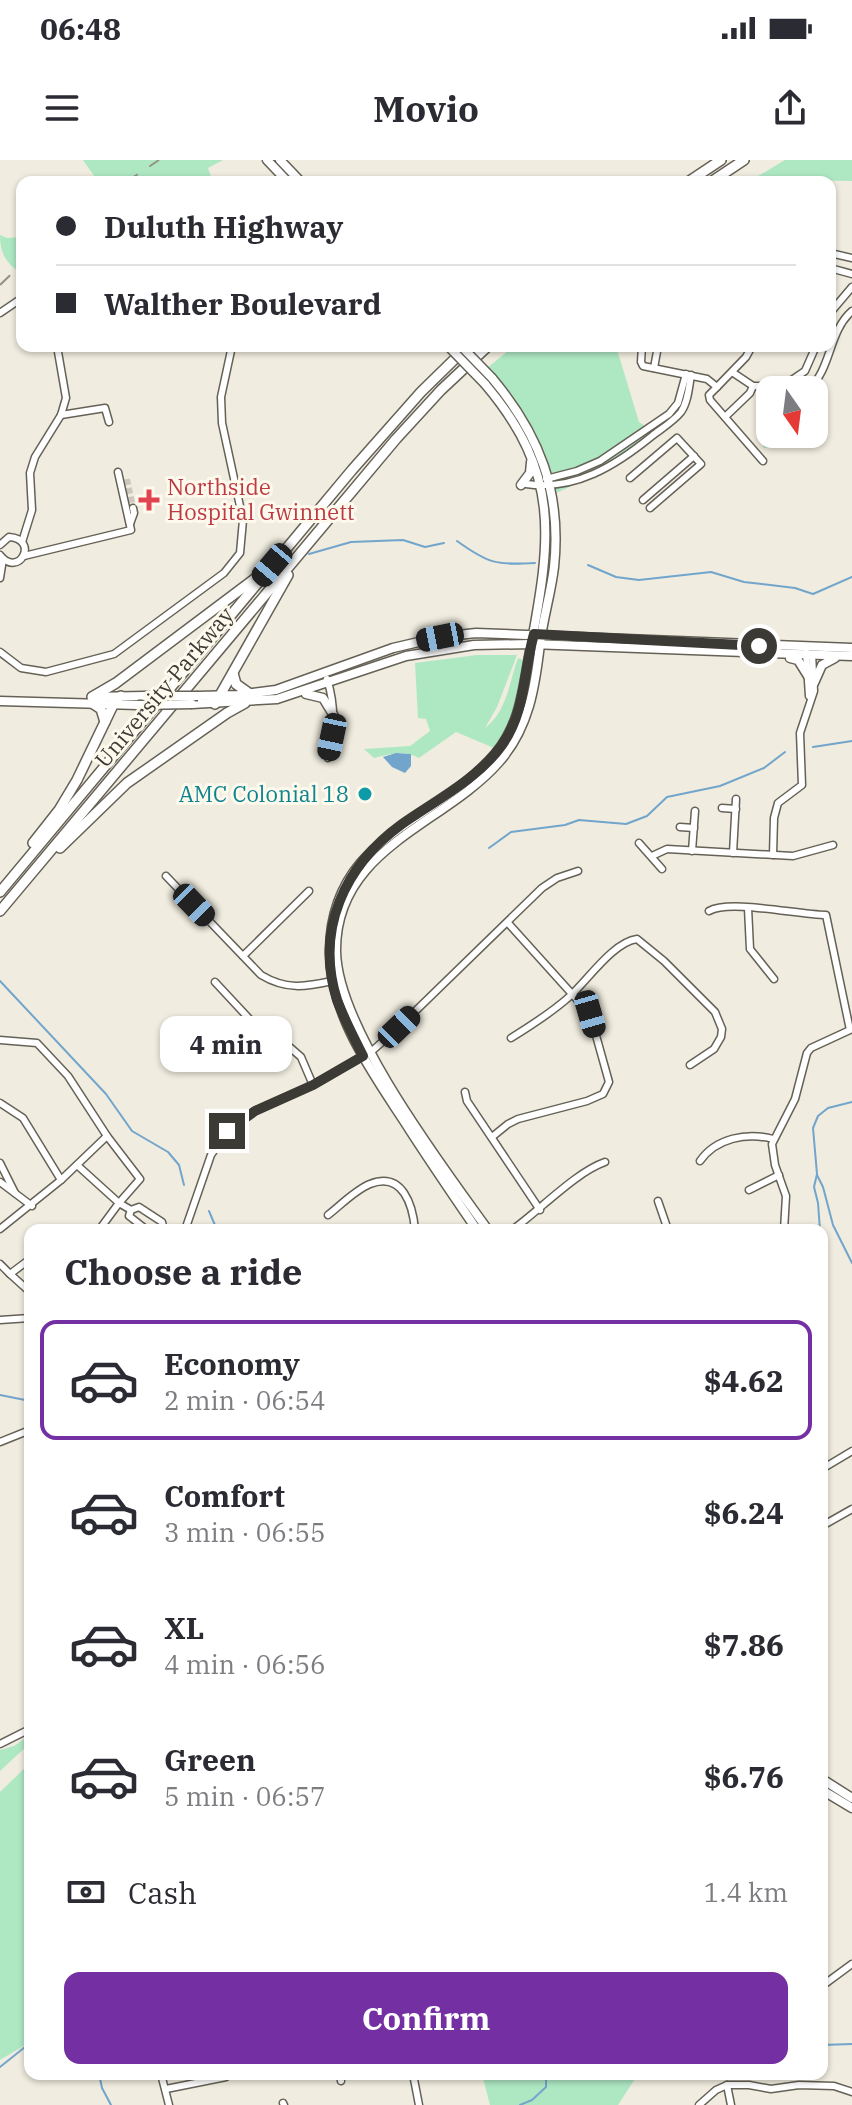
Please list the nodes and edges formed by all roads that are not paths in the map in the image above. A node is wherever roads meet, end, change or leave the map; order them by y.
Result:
1 (267, 160) edge
2 (280, 160) edge
3 (714, 160) edge
4 (721, 160) edge
5 (744, 160) edge
6 (752, 160) edge
7 (282, 176) edge
8 (295, 176) edge
9 (694, 176) edge
10 (696, 176) edge
11 (720, 176) edge
12 (722, 176) edge
13 (852, 287) edge
14 (836, 306) edge
15 (852, 311) edge
16 (836, 332) edge
17 (58, 352) edge
18 (231, 352) edge
19 (455, 352) edge
20 (462, 352) edge
21 (466, 352) edge
22 (482, 352) edge
23 (642, 352) edge
24 (657, 352) edge
25 (747, 352) edge
26 (813, 352) edge
27 (828, 352) edge
28 (654, 368) junction
29 (732, 372) junction
30 (689, 375) junction
31 (799, 376) edge
32 (821, 376) edge
33 (488, 381) junction
34 (753, 386) junction
35 (756, 386) edge
36 (717, 387) junction
37 (61, 415) junction
38 (725, 417) junction
39 (109, 422) dead end
40 (655, 428) junction
41 (670, 444) junction
42 (530, 453) junction
43 (694, 456) junction
44 (763, 461) dead end
45 (630, 478) dead end
46 (127, 479) dead end
47 (544, 483) junction
48 (521, 485) dead end
49 (643, 500) dead end
50 (133, 508) tunnel mouth
51 (650, 508) dead end
52 (130, 527) junction
53 (25, 528) junction
54 (13, 537) junction
55 (311, 540) junction
56 (1, 543) edge
57 (24, 548) junction
58 (2, 557) edge
59 (13, 563) junction
60 (272, 565) junction
61 (0, 578) edge
62 (537, 639) junction
63 (852, 648) edge
64 (0, 652) edge
65 (809, 652) junction
66 (778, 655) junction
67 (852, 656) edge
68 (840, 657) junction
69 (233, 673) junction
70 (325, 673) junction
71 (811, 680) junction
72 (116, 683) junction
73 (329, 684) junction
74 (301, 693) junction
75 (247, 698) junction
76 (92, 700) junction
77 (118, 700) junction
78 (219, 700) junction
79 (0, 701) edge
80 (334, 716) junction
81 (221, 717) junction
82 (105, 722) junction
83 (328, 758) dead end
84 (736, 799) dead end
85 (722, 808) dead end
86 (736, 809) junction
87 (695, 811) dead end
88 (680, 827) dead end
89 (694, 828) junction
90 (639, 843) dead end
91 (833, 845) dead end
92 (692, 851) junction
93 (733, 853) junction
94 (773, 855) junction
95 (652, 856) junction
96 (662, 869) dead end
97 (578, 871) dead end
98 (166, 876) dead end
99 (25, 881) junction
100 (0, 885) edge
101 (309, 891) dead end
102 (0, 892) edge
103 (748, 908) junction
104 (0, 911) edge
105 (709, 911) dead end
106 (508, 923) junction
107 (243, 956) junction
108 (774, 979) dead end
109 (332, 981) junction
110 (215, 982) dead end
111 (572, 994) junction
112 (511, 1038) dead end
113 (0, 1040) edge
114 (372, 1051) junction
115 (363, 1056) junction
116 (690, 1065) dead end
117 (313, 1085) junction
118 (465, 1092) dead end
119 (0, 1103) edge
120 (107, 1136) junction
121 (492, 1137) junction
122 (773, 1139) junction
123 (700, 1161) dead end
124 (605, 1162) dead end
125 (0, 1163) edge
126 (77, 1165) junction
127 (779, 1175) junction
128 (61, 1180) junction
129 (0, 1182) edge
130 (749, 1190) dead end
131 (15, 1193) junction
132 (658, 1201) dead end
133 (119, 1203) junction
134 (32, 1206) junction
135 (131, 1210) junction
136 (540, 1210) junction
137 (328, 1215) dead end
138 (103, 1224) edge
139 (139, 1224) edge
140 (162, 1224) edge
141 (187, 1224) edge
142 (414, 1224) edge
143 (473, 1224) edge
144 (484, 1224) edge
145 (520, 1224) edge
146 (666, 1224) edge
147 (785, 1224) edge
148 (0, 1229) edge
149 (0, 1264) edge
150 (24, 1264) edge
151 (10, 1274) junction
152 (24, 1287) edge
153 (24, 1319) edge
154 (0, 1320) edge
155 (24, 1432) edge
156 (0, 1442) edge
157 (852, 1451) edge
158 (828, 1465) edge
159 (852, 1509) edge
160 (828, 1522) edge
161 (24, 1732) edge
162 (0, 1744) edge
163 (828, 1783) edge
164 (828, 1794) edge
165 (852, 1796) edge
166 (852, 1808) edge
167 (852, 1964) edge
168 (828, 1982) edge
169 (163, 2080) edge
170 (211, 2080) edge
171 (414, 2080) edge
172 (799, 2080) edge
173 (727, 2085) junction
174 (799, 2085) junction
175 (166, 2089) junction
176 (852, 2092) edge
177 (169, 2105) edge
178 (419, 2105) edge
179 (699, 2105) edge
180 (731, 2105) edge

1 - 7 main road
2 - 8 main road
3 - 9 highway
4 - 10 highway
5 - 11 highway
6 - 12 highway
13 - 14 street
15 - 16 street
17 - 37 street
18 - 64 street
19 - 33 main road, bridge
20 - 60 highway, University Parkway
21 - 33 main road, bridge
22 - 55 highway, University Parkway
23 - 28 street
24 - 28 street
25 - 29 street
26 - 31 street
27 - 32 street
28 - 30 street
29 - 34 street
29 - 36 street
30 - 36 street
30 - 40 street
33 - 42 main road
33 - 47 main road
34 - 35 street
34 - 38 street
36 - 38 street
37 - 39 street
37 - 53 street
38 - 44 street
40 - 41 street
40 - 47 street
41 - 43 street
41 - 45 street
42 - 47 main road
42 - 48 main road
43 - 49 street
43 - 51 street
46 - 52 street
47 - 62 main road
50 - 52 street
52 - 57 street
53 - 54 street
53 - 57 street
54 - 56 street
54 - 57 street
55 - 69 highway
55 - 99 highway, University Parkway
57 - 59 street
58 - 59 street
58 - 61 street
59 - 61 street
60 - 72 highway
60 - 102 highway, University Parkway
62 - 65 main road
62 - 66 main road
62 - 70 main road
62 - 73 main road
62 - 109 main road
62 - 114 main road
63 - 65 main road
65 - 66 main road
65 - 68 main road
65 - 71 street
66 - 71 main road
67 - 68 main road
68 - 71 main road
69 - 75 highway
69 - 78 highway
70 - 73 street
70 - 75 main road
71 - 94 street
72 - 76 highway
72 - 77 highway
73 - 74 main road
73 - 80 street
74 - 75 main road
74 - 80 main road
75 - 78 main road
75 - 81 highway
76 - 77 main road
76 - 79 main road
76 - 82 highway
77 - 78 main road, bridge
77 - 78 main road, bridge
77 - 82 highway
78 - 81 highway
80 - 83 street
81 - 99 highway
82 - 100 highway
84 - 86 street
85 - 86 street
86 - 93 street
87 - 89 street
88 - 89 street
89 - 92 street
90 - 95 street
91 - 94 street
92 - 93 street
92 - 95 street
93 - 94 street
95 - 96 street
97 - 106 street
98 - 107 street
99 - 104 highway, University Parkway
101 - 107 street
103 - 105 street
103 - 108 street
103 - 122 street
106 - 111 street
106 - 114 street
107 - 109 street
109 - 115 main road
110 - 117 street
111 - 112 street
111 - 116 street
111 - 121 street
113 - 120 street
114 - 115 street
114 - 144 main road
115 - 117 street
115 - 143 main road
117 - 141 street
118 - 121 street
119 - 128 street
120 - 126 street
120 - 133 street
121 - 136 street
122 - 123 street
122 - 127 street
124 - 136 street
125 - 131 street
126 - 128 street
126 - 133 street
127 - 130 street
127 - 147 street
128 - 134 street
129 - 131 street
131 - 134 street
132 - 146 street
133 - 135 street
133 - 138 street
134 - 148 street
135 - 139 street
135 - 140 street
136 - 145 street
137 - 142 street
149 - 151 street
150 - 151 street
151 - 152 street
153 - 154 street
155 - 156 street
157 - 158 street
159 - 160 street
161 - 162 street
163 - 165 main road
164 - 166 main road
167 - 168 street
169 - 175 street
170 - 175 street
171 - 178 street
172 - 174 street
173 - 174 street
173 - 179 street
173 - 180 street
174 - 176 street
175 - 177 street

